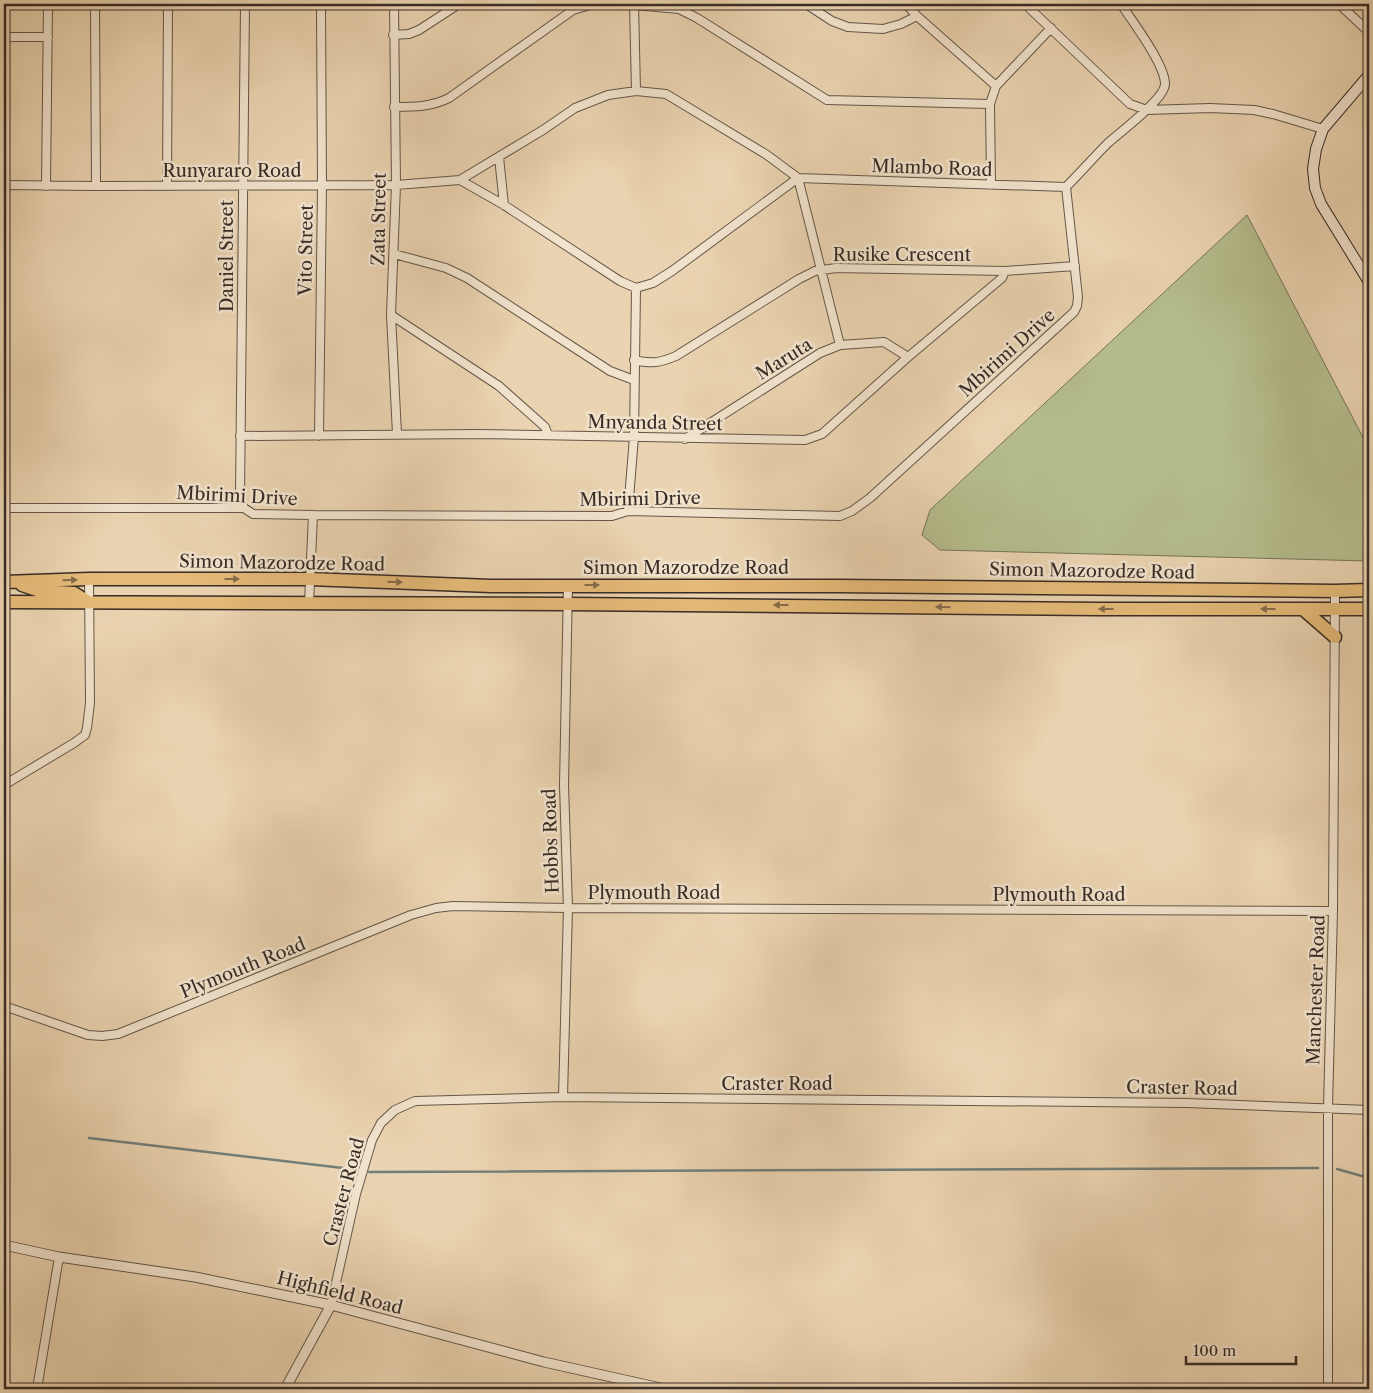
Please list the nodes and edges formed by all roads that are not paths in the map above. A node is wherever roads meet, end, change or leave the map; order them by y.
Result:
1 (48, 4) edge
2 (95, 4) edge
3 (168, 4) edge
4 (244, 4) edge
5 (322, 4) edge
6 (394, 4) edge
7 (458, 4) edge
8 (634, 4) edge
9 (806, 4) edge
10 (906, 4) edge
11 (1025, 4) edge
12 (1121, 4) edge
13 (1338, 4) edge
14 (917, 16) junction
15 (1051, 28) junction
16 (1369, 32) edge
17 (393, 35) junction
18 (4, 37) edge
19 (48, 38) junction
20 (1369, 75) edge
21 (996, 86) junction
22 (636, 92) junction
23 (990, 104) junction
24 (394, 107) junction
25 (1147, 110) junction
26 (1324, 129) junction
27 (499, 157) junction
28 (798, 178) junction
29 (460, 180) junction
30 (4, 185) edge
31 (396, 185) junction
32 (991, 185) junction
33 (46, 186) junction
34 (96, 186) junction
35 (167, 186) junction
36 (242, 186) junction
37 (322, 186) junction
38 (1066, 188) junction
39 (504, 205) junction
40 (394, 254) junction
41 (1075, 266) junction
42 (821, 270) junction
43 (1005, 270) junction
44 (1369, 282) edge
45 (636, 288) junction
46 (391, 315) junction
47 (840, 345) junction
48 (908, 357) junction
49 (634, 360) junction
50 (634, 380) junction
51 (397, 434) junction
52 (548, 435) junction
53 (240, 436) junction
54 (319, 436) junction
55 (634, 437) junction
56 (685, 439) junction
57 (4, 508) edge
58 (244, 508) junction
59 (628, 511) junction
60 (313, 515) junction
61 (309, 579) junction
62 (89, 580) junction
63 (10, 582) edge
64 (568, 585) junction
65 (491, 586) junction
66 (1265, 590) junction
67 (1369, 590) edge
68 (1335, 591) junction
69 (4, 602) edge
70 (88, 602) junction
71 (309, 603) junction
72 (568, 604) junction
73 (1369, 608) edge
74 (1303, 609) junction
75 (1334, 609) junction
76 (1335, 637) junction
77 (4, 785) edge
78 (568, 908) junction
79 (1334, 911) junction
80 (4, 1006) edge
81 (563, 1097) junction
82 (1328, 1108) junction
83 (1369, 1110) edge
84 (4, 1245) edge
85 (59, 1257) junction
86 (331, 1305) junction
87 (37, 1389) edge
88 (285, 1389) edge
89 (666, 1389) edge
90 (1328, 1389) edge

1 - 19 street
2 - 34 street
3 - 35 street
4 - 36 street, Daniel Street
5 - 37 street, Vito Street
6 - 17 street, Zata Street
7 - 17 street
8 - 22 street
8 - 23 street
8 - 24 street
9 - 14 street
10 - 14 street
11 - 15 street
12 - 25 street
13 - 16 street
14 - 21 street
15 - 21 street
15 - 25 street
17 - 24 street, Zata Street
18 - 19 street
19 - 33 street
20 - 26 main road
21 - 23 street
22 - 27 street
22 - 28 street
23 - 32 street
24 - 31 street, Zata Street
25 - 26 street
25 - 38 street
26 - 44 main road
27 - 29 street
27 - 39 street
28 - 32 street, Mlambo Road
28 - 42 street
28 - 45 street
29 - 31 street, Runyararo Road
29 - 39 street
30 - 33 street, Runyararo Road
31 - 37 street, Runyararo Road
31 - 40 street, Zata Street
32 - 38 street, Mlambo Road
33 - 34 street, Runyararo Road
34 - 35 street, Runyararo Road
35 - 36 street, Runyararo Road
36 - 37 street, Runyararo Road
36 - 53 street, Daniel Street
37 - 54 street, Vito Street
38 - 41 street, Mbirimi Drive
39 - 45 street
40 - 46 street, Zata Street
40 - 50 street
41 - 43 street, Rusike Crescent
41 - 59 street, Mbirimi Drive
42 - 43 street, Rusike Crescent
42 - 47 street
42 - 49 street, Rusike Crescent
43 - 48 street, Mnyanda Street
45 - 49 street
46 - 51 street, Zata Street
46 - 52 street
47 - 48 street, Maruta
47 - 56 street, Maruta
48 - 56 street, Mnyanda Street
49 - 50 street
50 - 55 street
51 - 52 street, Mnyanda Street
51 - 54 street, Mnyanda Street
52 - 55 street, Mnyanda Street
53 - 54 street, Mnyanda Street
53 - 58 street, Daniel Street
55 - 56 street, Mnyanda Street
55 - 59 street
57 - 58 street, Mbirimi Drive
58 - 60 street, Mbirimi Drive
59 - 60 street, Mbirimi Drive
60 - 61 street
62 -> 61 highway, Simon Mazorodze Road
61 -> 65 highway, Simon Mazorodze Road
61 - 71 street
63 -> 62 highway, Simon Mazorodze Road
62 - 70 street
63 - 70 highway
64 - 65 highway, Simon Mazorodze Road
64 -> 66 highway, Simon Mazorodze Road
64 - 72 street, Hobbs Road
65 - 72 highway
66 - 68 highway, Simon Mazorodze Road
66 - 75 highway
67 - 68 highway, Simon Mazorodze Road
68 - 75 street, Manchester Road
69 - 70 highway, Simon Mazorodze Road
70 - 71 highway, Simon Mazorodze Road
70 - 77 street
71 - 72 highway, Simon Mazorodze Road
74 -> 72 highway, Simon Mazorodze Road
72 - 78 street, Hobbs Road
73 - 75 highway, Simon Mazorodze Road
74 - 75 highway, Simon Mazorodze Road
74 - 76 highway
75 - 76 street, Manchester Road
76 - 79 street, Manchester Road
78 - 79 street, Plymouth Road
78 - 80 street, Plymouth Road
78 - 81 street, Hobbs Road
79 - 82 street, Manchester Road
81 - 82 street, Craster Road
81 - 86 street, Craster Road
82 - 83 street, Craster Road
82 - 90 street, Manchester Road
84 - 85 street, Highfield Road
85 - 86 street, Highfield Road
85 - 87 street
86 - 88 street
86 - 89 street, Highfield Road

